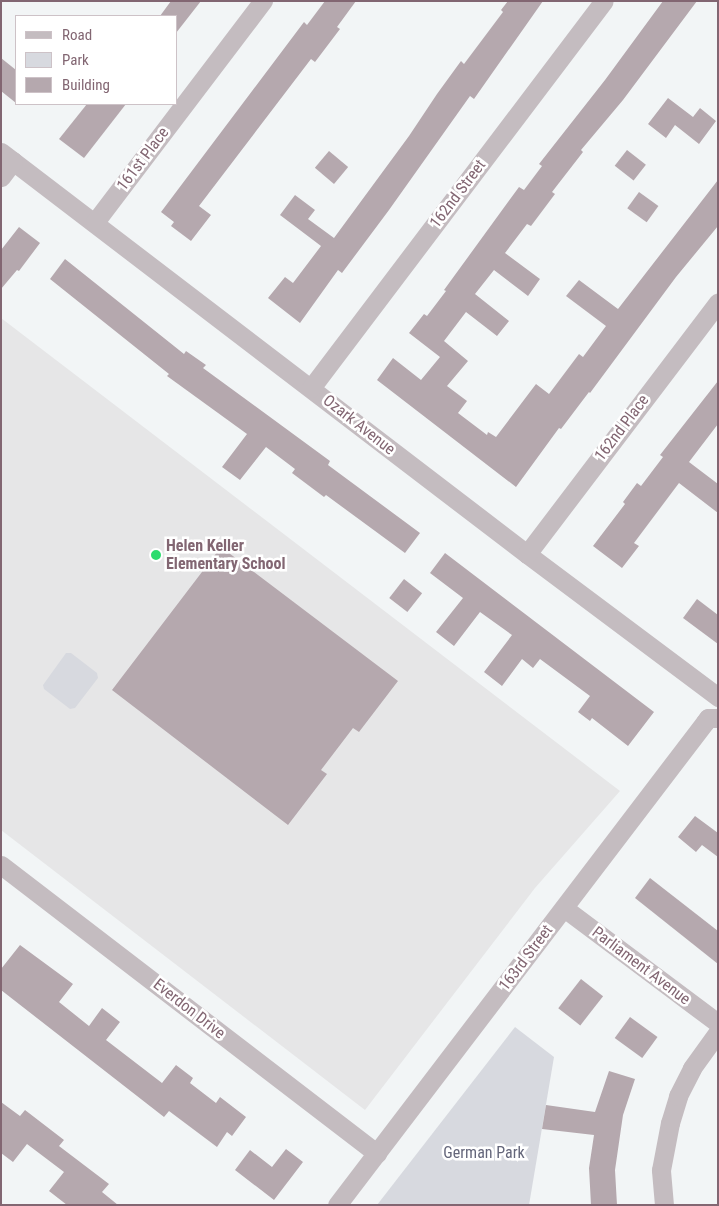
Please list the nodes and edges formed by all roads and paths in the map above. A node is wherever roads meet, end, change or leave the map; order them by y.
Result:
1 (263, 1) edge
2 (604, 1) edge
3 (7, 156) edge
4 (1, 177) edge
5 (95, 222) junction
6 (718, 302) edge
7 (311, 388) junction
8 (527, 554) junction
9 (718, 697) edge
10 (718, 718) edge
11 (1, 865) edge
12 (564, 908) junction
13 (718, 1023) edge
14 (718, 1032) edge
15 (377, 1154) junction
16 (338, 1205) edge
17 (664, 1205) edge

1 - 5 street, 161st Place
2 - 7 street, 162nd Street
3 - 4 street
3 - 5 street, Ozark Avenue
5 - 7 street, Ozark Avenue
6 - 8 street, 162nd Place
7 - 8 street, Ozark Avenue
8 - 9 street, Ozark Avenue
10 - 12 street, 163rd Street
11 - 15 street, Everdon Drive
12 - 13 street, Parliament Avenue
12 - 15 street, 163rd Street
14 - 17 street
15 - 16 street, 163rd Street

